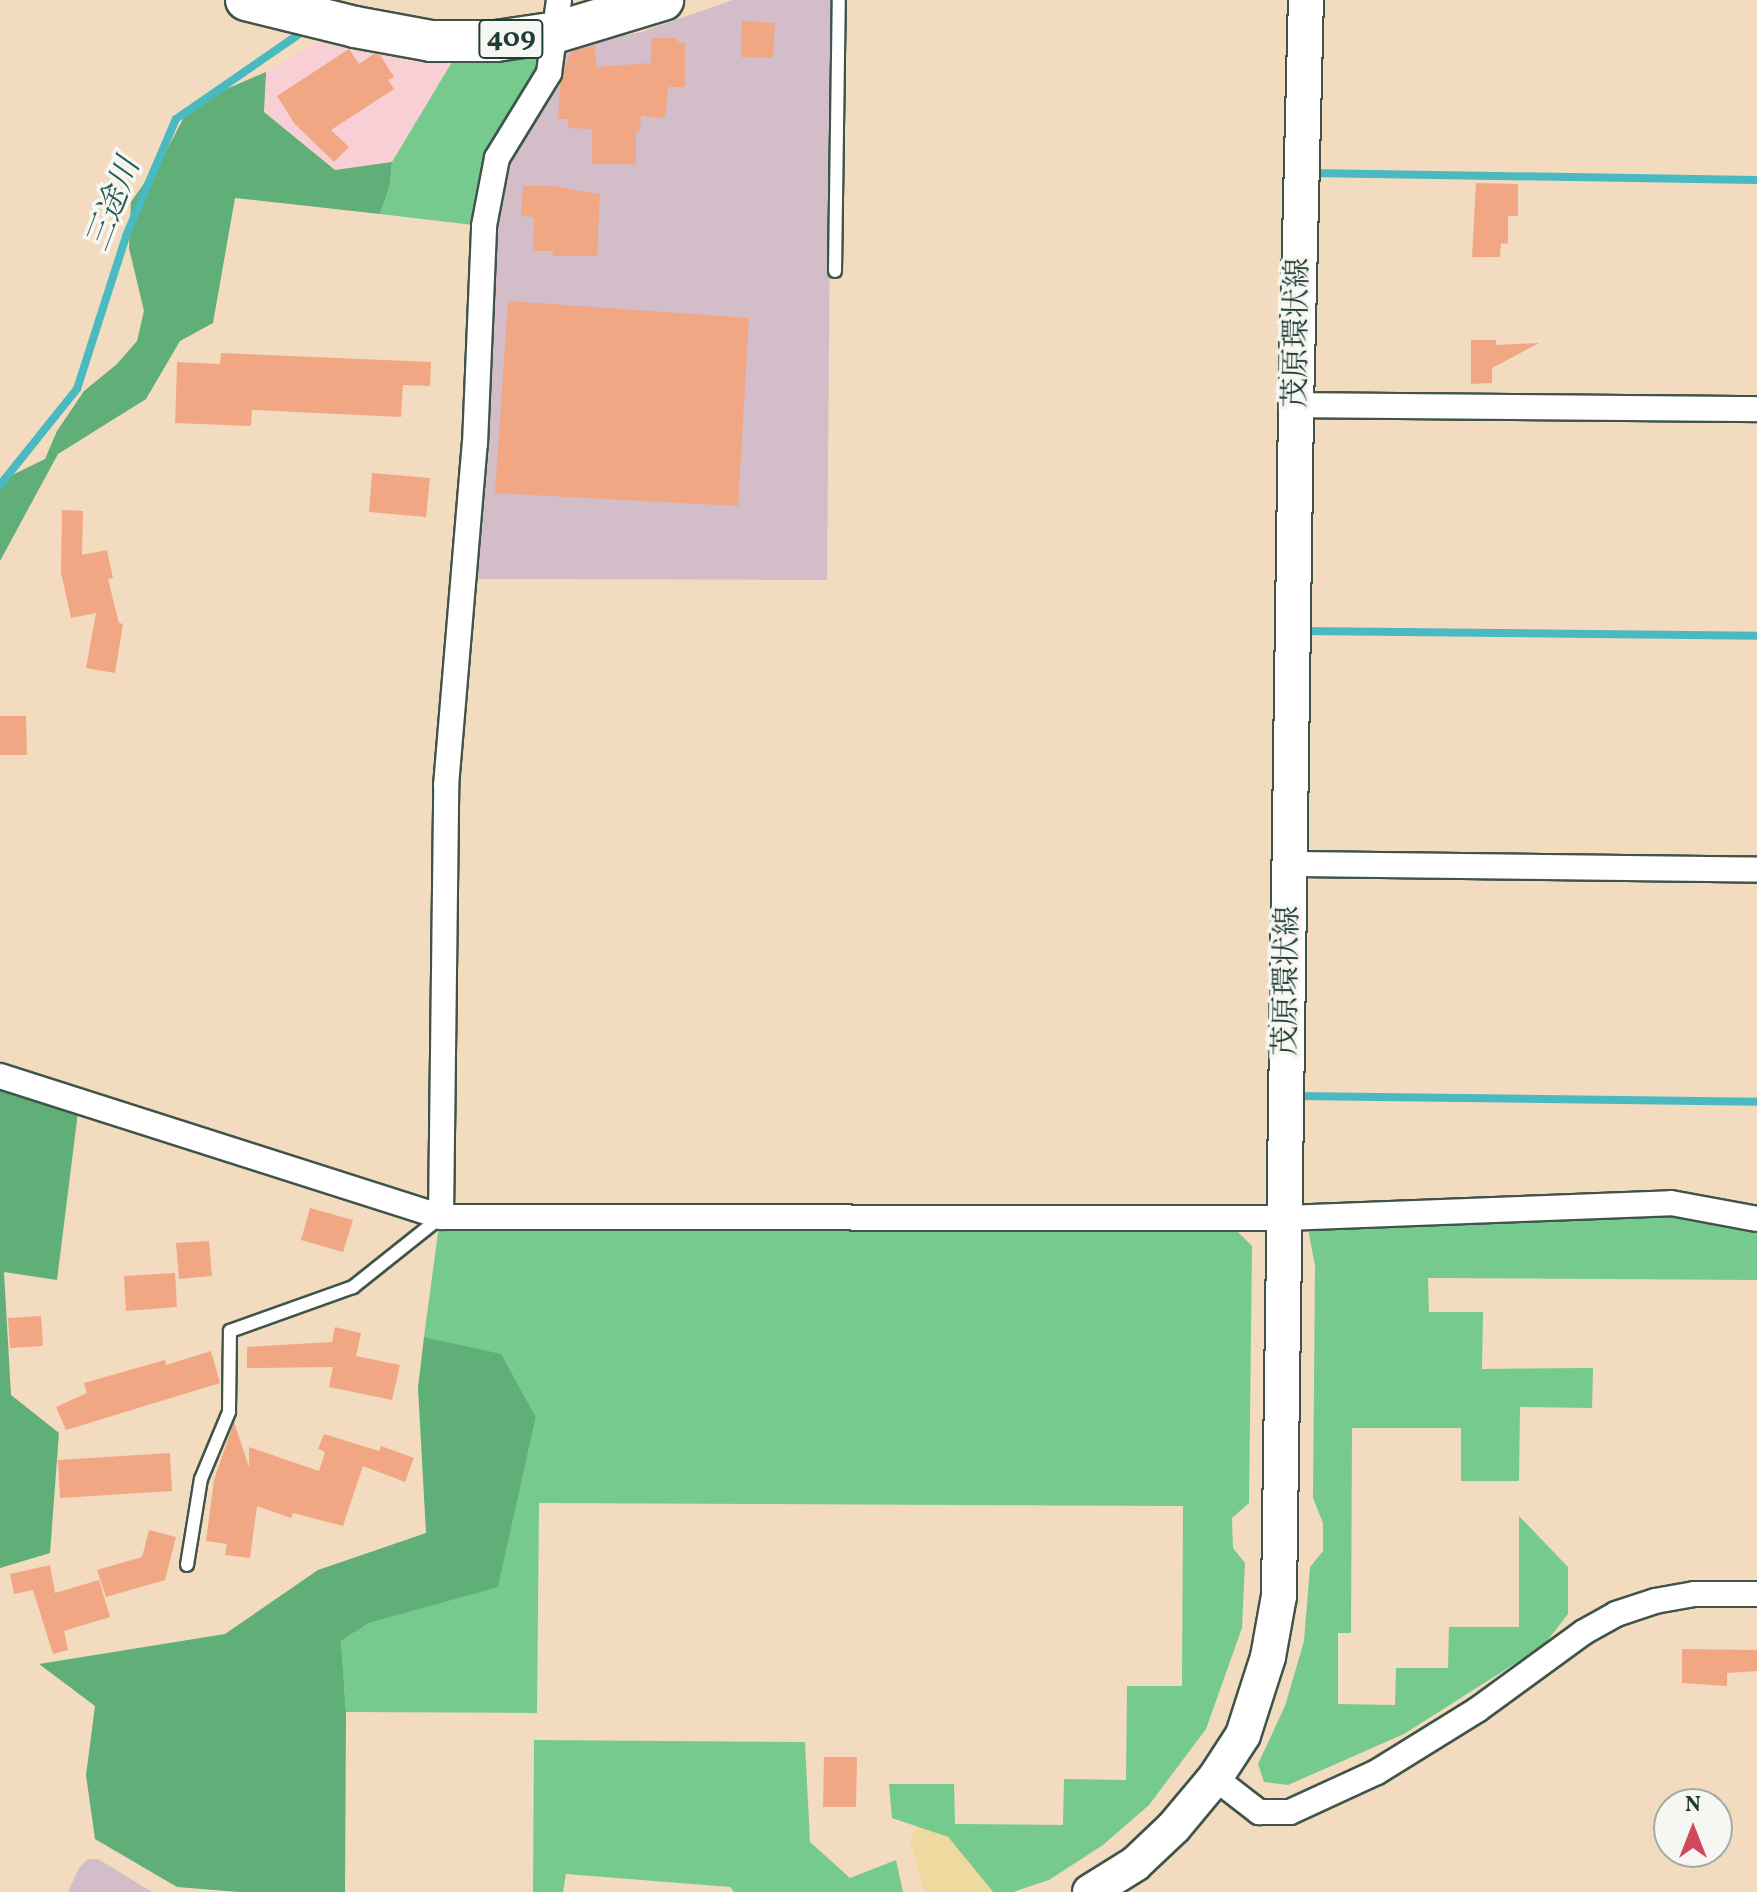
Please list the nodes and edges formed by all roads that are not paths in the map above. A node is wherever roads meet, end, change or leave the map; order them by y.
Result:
1 (663, 0) edge
2 (839, 0) edge
3 (1306, 0) edge
4 (264, 5) edge
5 (558, 16) edge
6 (835, 271) dead end
7 (1296, 405) junction
8 (1757, 409) edge
9 (1290, 864) junction
10 (1757, 870) edge
11 (0, 1076) edge
12 (441, 1217) junction
13 (1285, 1218) junction
14 (1757, 1219) edge
15 (187, 1565) dead end
16 (1757, 1594) edge
17 (1215, 1778) junction
18 (1090, 1892) edge

1 - 5 highway, 409
2 - 6 lane
3 - 7 main road, 茂原環状線
4 - 5 highway, 409
5 - 12 street
7 - 8 street
7 - 9 main road, 茂原環状線
9 - 10 street
9 - 13 main road, 茂原環状線
11 - 12 street
12 - 13 street
12 - 15 lane
13 - 14 street
13 - 17 main road, 茂原環状線
16 - 17 street
17 - 18 main road, 茂原環状線

